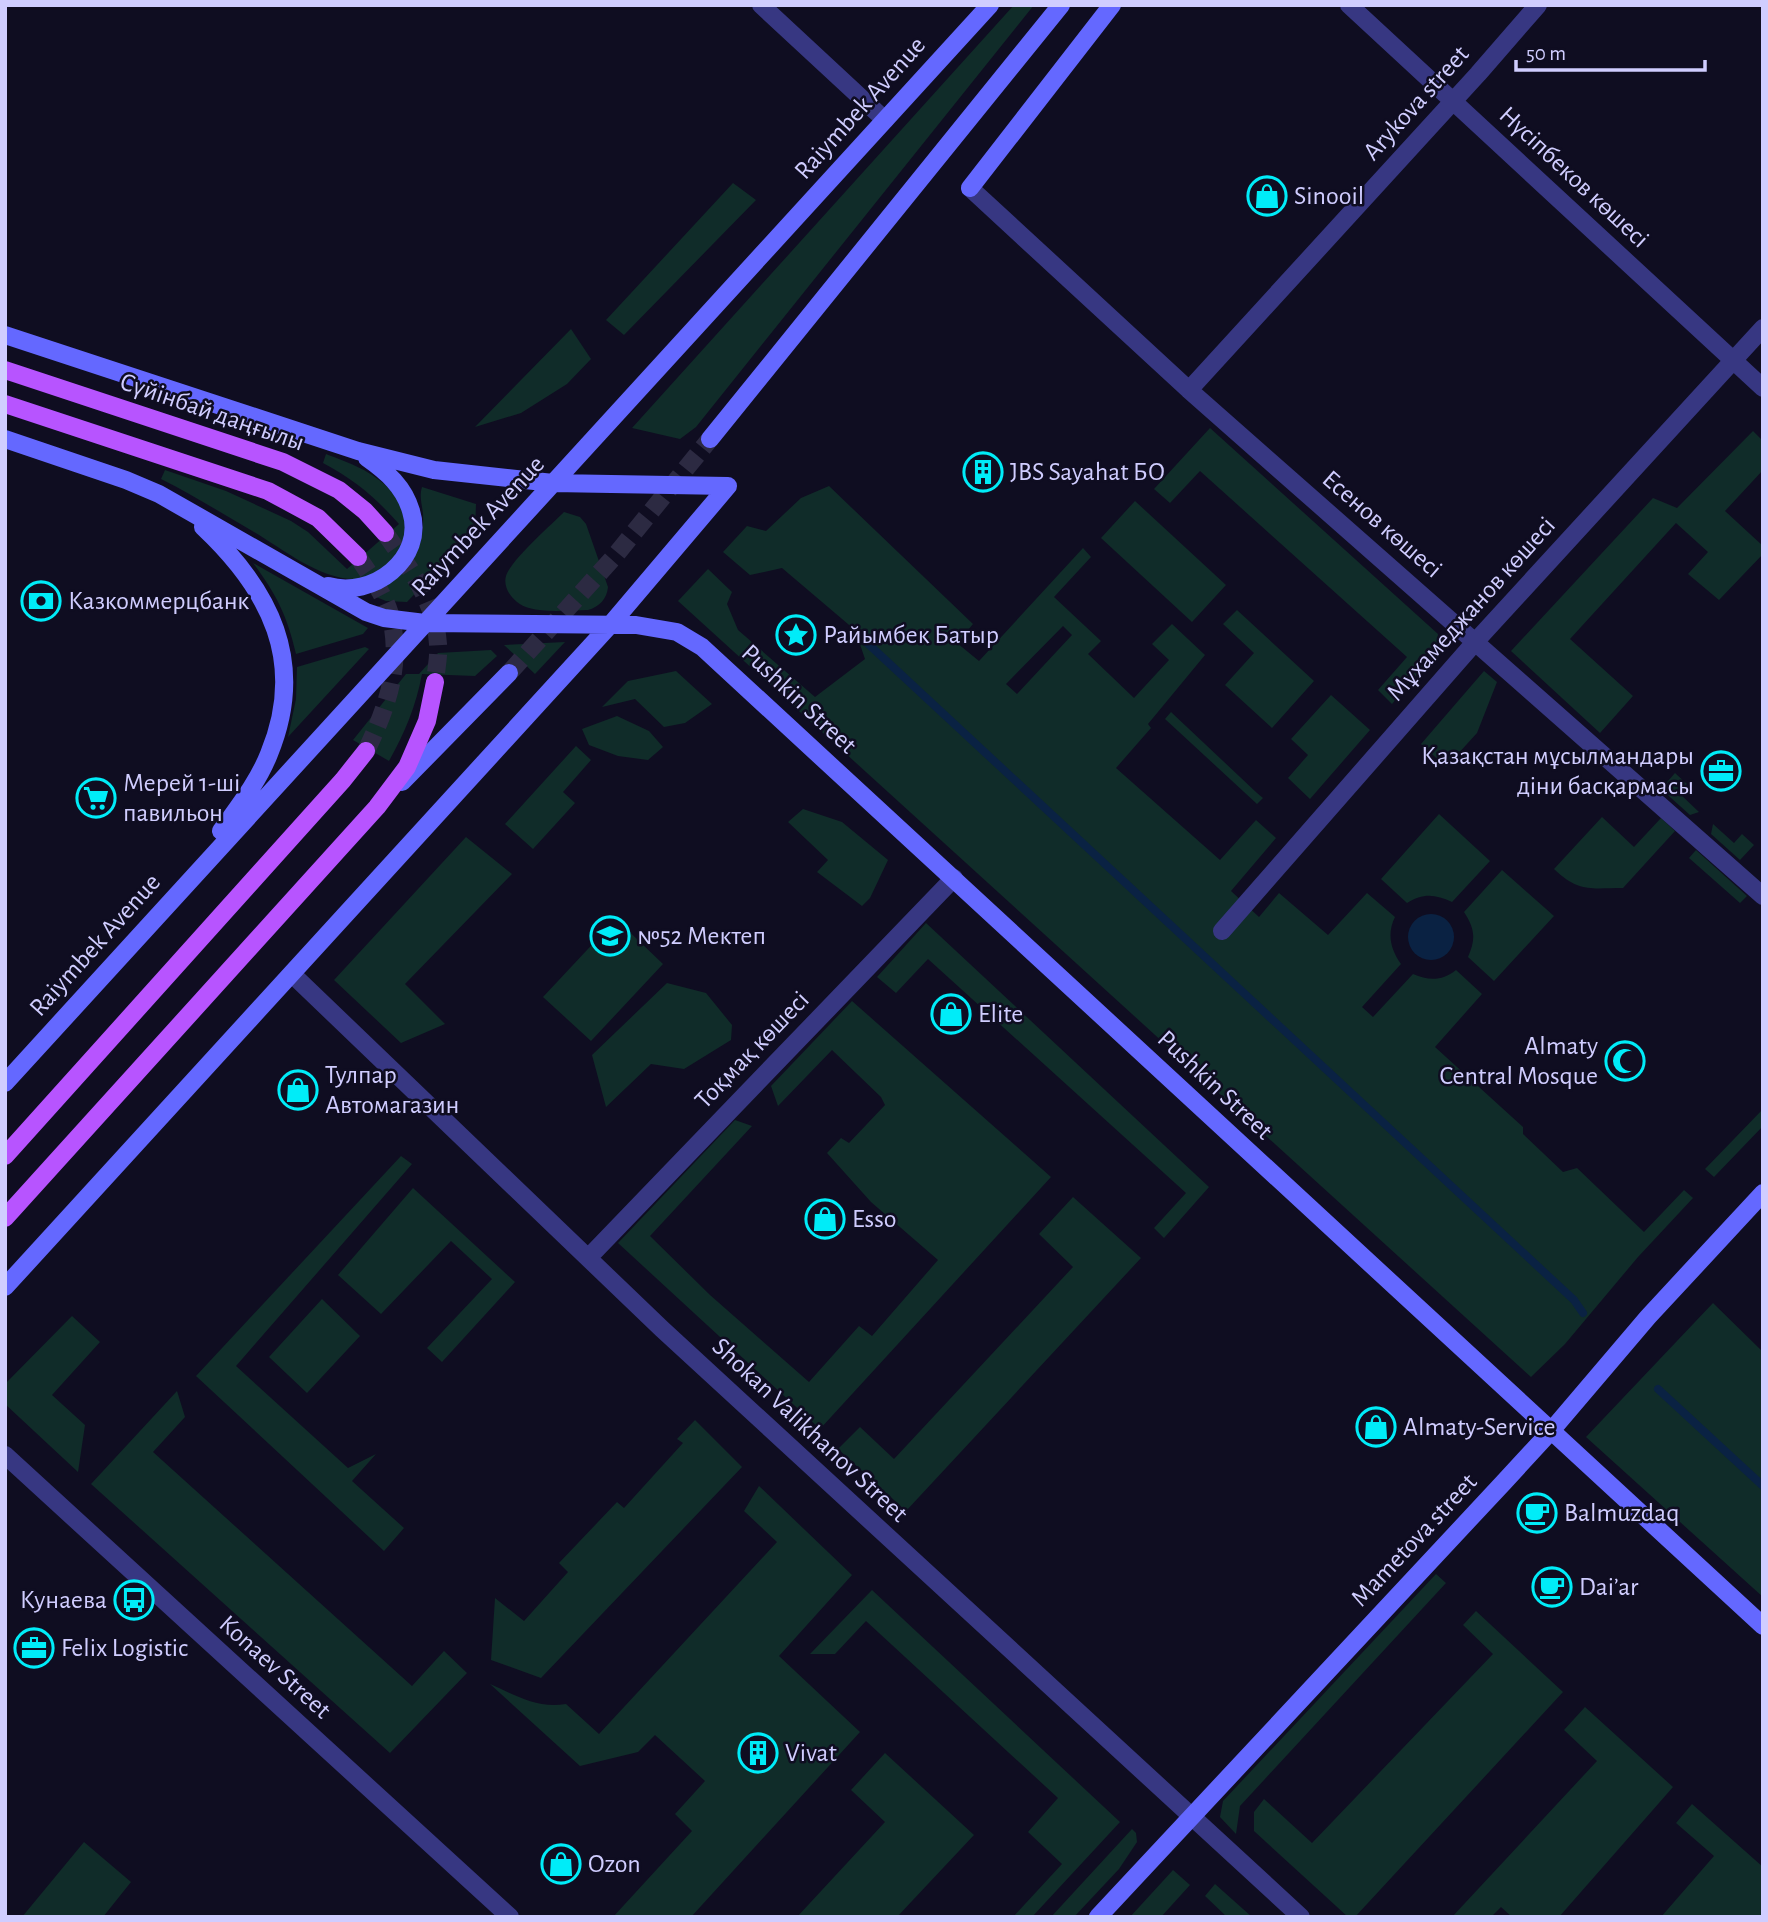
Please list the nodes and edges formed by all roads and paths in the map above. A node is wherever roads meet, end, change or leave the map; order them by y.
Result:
1 (761, 5) edge
2 (990, 5) edge
3 (1061, 5) edge
4 (1112, 5) edge
5 (1349, 5) edge
6 (1538, 5) edge
7 (1454, 101) junction
8 (885, 120) junction
9 (970, 188) joint
10 (1763, 328) edge
11 (5, 335) edge
12 (1732, 362) junction
13 (5, 370) edge
14 (1763, 388) edge
15 (1189, 390) junction
16 (5, 404) edge
17 (5, 439) edge
18 (710, 439) tunnel mouth
19 (358, 451) junction
20 (553, 483) junction
21 (182, 507) junction
22 (385, 533) tunnel mouth
23 (358, 557) tunnel mouth
24 (312, 580) junction
25 (425, 622) junction
26 (611, 624) junction
27 (1476, 641) junction
28 (509, 673) tunnel mouth
29 (435, 682) tunnel mouth
30 (366, 751) tunnel mouth
31 (377, 807) junction
32 (954, 878) junction
33 (1763, 896) edge
34 (168, 902) junction
35 (1222, 931) dead end
36 (292, 974) junction
37 (5, 1083) edge
38 (5, 1156) edge
39 (1763, 1193) edge
40 (5, 1218) edge
41 (588, 1258) junction
42 (5, 1287) edge
43 (1551, 1431) junction
44 (5, 1455) edge
45 (1763, 1626) edge
46 (1192, 1815) junction
47 (510, 1917) edge
48 (1098, 1917) edge
49 (1301, 1917) edge

1 - 8 street
2 - 8 main road, Raiymbek Avenue
3 - 18 main road
4 - 9 main road
5 - 7 street, Нүсіпбеков көшесі
6 - 7 street, Arykova street
7 - 12 street, Нүсіпбеков көшесі
7 - 15 street, Arykova street
8 - 20 main road, Raiymbek Avenue
9 - 15 street, Есенов көшесі
10 - 12 street, Мұхамеджанов көшесі
11 - 19 main road
12 - 14 street, Нүсіпбеков көшесі
12 - 27 street, Мұхамеджанов көшесі
13 - 22 main road, Сүйінбай даңғылы
15 - 27 street, Есенов көшесі
16 - 23 main road
17 - 21 main road
19 - 20 main road
19 - 24 main road
20 - 25 main road, Raiymbek Avenue
20 - 26 main road
21 - 24 main road
21 - 34 main road
24 - 25 main road, Pushkin Street
25 - 26 main road, Pushkin Street
25 - 34 main road, Raiymbek Avenue
26 - 32 main road, Pushkin Street
26 - 36 main road
27 - 33 street, Есенов көшесі
27 - 35 street, Мұхамеджанов көшесі
28 - 31 main road
29 - 31 main road
30 - 38 main road
31 - 40 main road
32 - 41 street, Тоқмақ көшесі
32 - 43 main road, Pushkin Street
34 - 37 main road, Raiymbek Avenue
36 - 41 street, Shokan Valikhanov Street
36 - 42 main road
39 - 43 main road, Mametovа street
41 - 46 street, Shokan Valikhanov Street
43 - 45 main road, Pushkin Street
43 - 46 main road, Mametovа street
44 - 47 street, Konaev Street
46 - 48 main road, Mametovа street
46 - 49 street, Shokan Valikhanov Street

